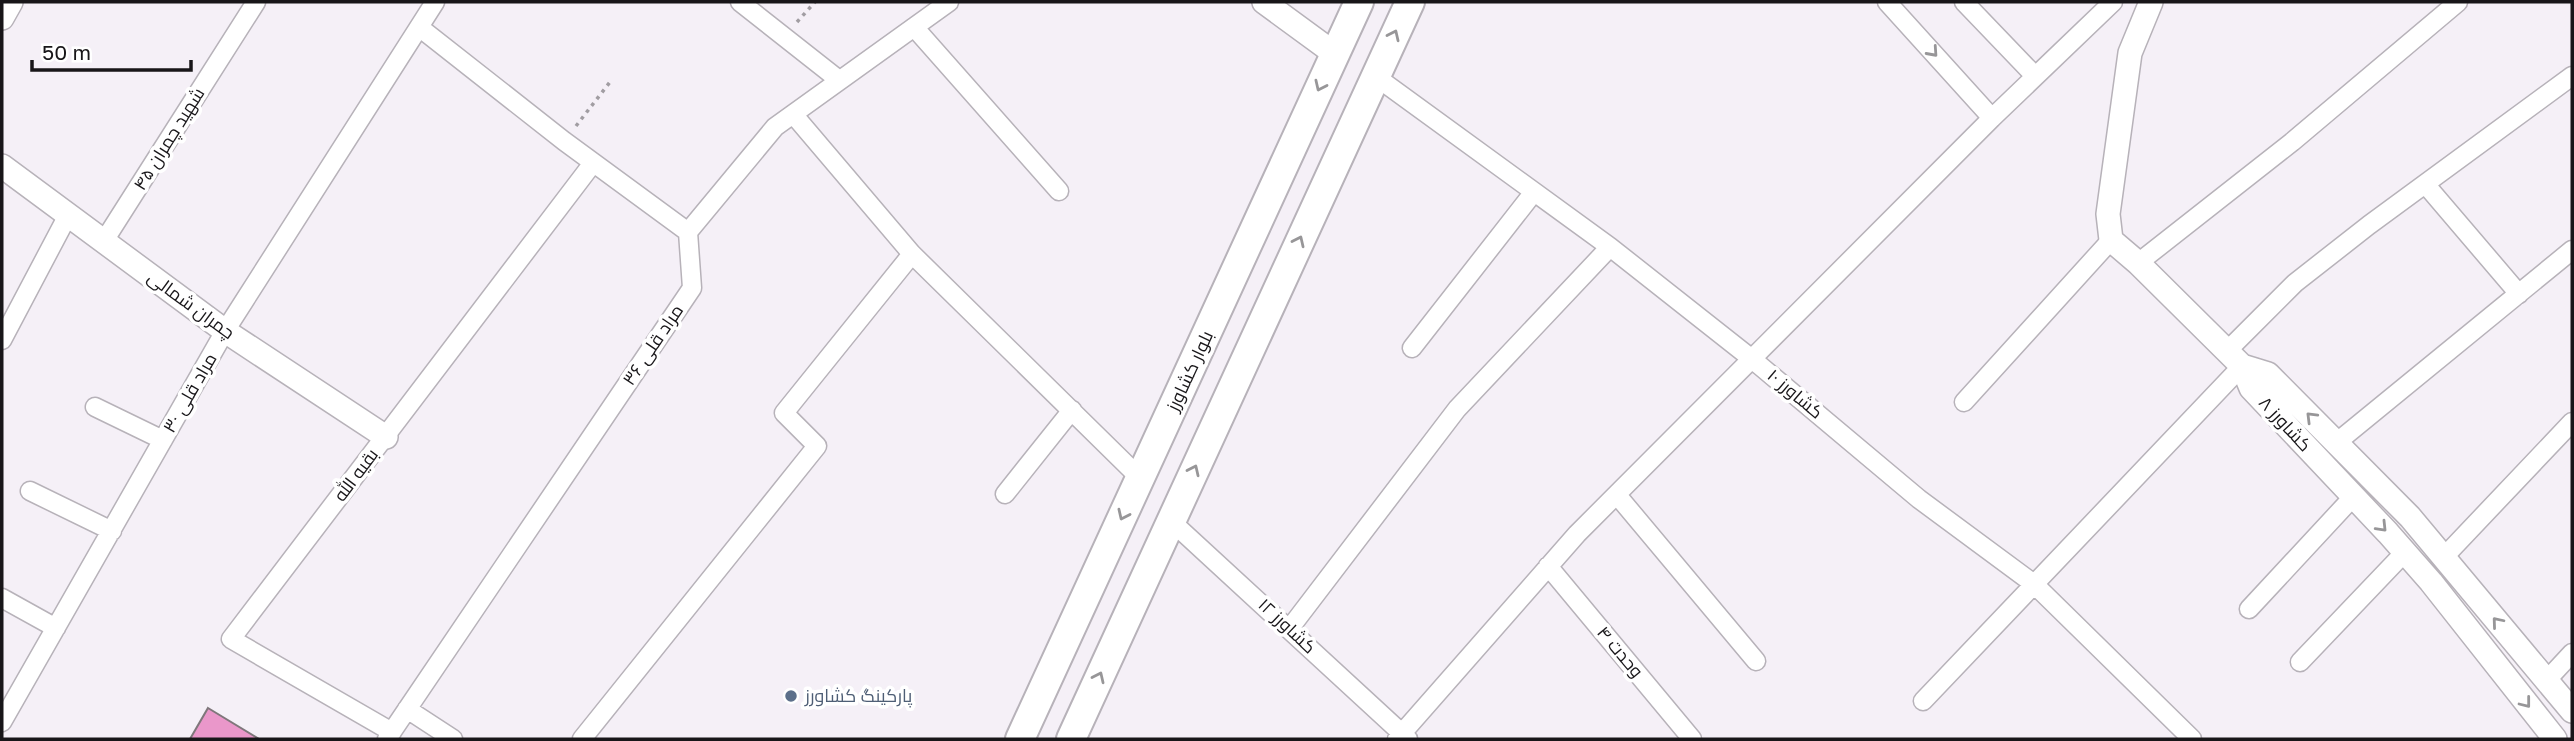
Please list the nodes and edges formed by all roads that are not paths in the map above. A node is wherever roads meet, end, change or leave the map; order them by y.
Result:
1 (11, 2) edge
2 (256, 2) edge
3 (435, 2) edge
4 (740, 2) edge
5 (949, 2) edge
6 (1264, 2) edge
7 (1359, 2) edge
8 (1409, 2) edge
9 (1887, 2) edge
10 (1964, 2) edge
11 (2113, 2) edge
12 (2151, 2) edge
13 (2458, 2) edge
14 (2, 18) edge
15 (419, 27) junction
16 (914, 27) junction
17 (1335, 54) junction
18 (1375, 76) junction
19 (2035, 76) junction
20 (2572, 76) edge
21 (839, 80) junction
22 (793, 114) junction
23 (1992, 118) junction
24 (593, 163) junction
25 (2, 166) edge
26 (2426, 184) junction
27 (1059, 191) dead end
28 (1534, 192) junction
29 (68, 215) junction
30 (688, 232) junction
31 (2111, 240) junction
32 (104, 241) junction
33 (1610, 247) junction
34 (2572, 250) edge
35 (912, 254) junction
36 (2138, 263) junction
37 (1235, 273) junction
38 (1276, 292) junction
39 (2519, 294) junction
40 (225, 331) junction
41 (2, 340) edge
42 (1412, 348) dead end
43 (1752, 359) junction
44 (2234, 359) junction
45 (1964, 402) dead end
46 (94, 407) dead end
47 (1072, 410) junction
48 (2572, 422) edge
49 (386, 437) junction
50 (163, 440) junction
51 (2336, 443) junction
52 (2317, 458) junction
53 (1140, 478) junction
54 (30, 491) dead end
55 (1005, 494) dead end
56 (1617, 495) junction
57 (2353, 497) junction
58 (1171, 521) junction
59 (112, 531) junction
60 (2405, 552) junction
61 (2444, 557) junction
62 (1548, 566) junction
63 (2034, 584) junction
64 (2, 598) edge
65 (2249, 609) dead end
66 (56, 628) junction
67 (1290, 628) junction
68 (2572, 653) edge
69 (1756, 661) dead end
70 (2300, 662) dead end
71 (2546, 681) junction
72 (1923, 701) dead end
73 (407, 709) junction
74 (2572, 712) edge
75 (2, 722) edge
76 (389, 735) edge
77 (2181, 736) edge
78 (1403, 737) edge
79 (453, 739) edge
80 (582, 739) edge
81 (1020, 739) edge
82 (1071, 739) edge
83 (1692, 739) edge
84 (2555, 739) edge

1 - 14 street
2 - 32 street, شهید چمران ۴۵
3 - 15 street, مراد قلی ۳۰
4 - 21 street
5 - 16 street
6 - 17 street
7 - 17 main road, بلوار کشاورز
18 -> 8 main road
9 -> 23 street
10 - 19 street
11 - 19 street
12 - 31 street
13 - 36 street
15 - 24 street
15 - 40 street, مراد قلی ۳۰
16 - 21 street
16 - 27 street
17 -> 37 main road, بلوار کشاورز
18 - 28 street, کشاورز ۱۰
38 -> 18 main road
19 - 23 street
20 - 26 street
21 - 22 street
22 - 30 street
22 - 35 street
23 - 43 street
24 - 30 street
24 - 49 street, بقیه الله
25 - 29 street, چمران شمالی
26 - 39 street
26 - 44 street
28 - 33 street, کشاورز ۱۰
28 - 42 street
29 - 32 street, چمران شمالی
29 - 41 street
30 - 73 street, مراد قلی ۳۶
31 - 36 street, کشاورز ۸
31 - 45 street
32 - 40 street, چمران شمالی
33 - 43 street, کشاورز ۱۰
33 - 67 street
34 - 39 street
35 - 47 street
35 - 80 street
36 - 44 street, کشاورز ۸
37 - 38 main road
37 - 53 main road, بلوار کشاورز
58 -> 38 main road
39 - 51 street
40 - 49 street, چمران شمالی
40 - 50 street, مراد قلی ۳۰
43 - 56 street
43 - 63 street, کشاورز ۱۰
51 -> 44 street
44 - 52 street, کشاورز ۸
44 - 63 street
46 - 50 street
47 - 53 street
47 - 55 street
48 - 61 street
49 - 76 street, بقیه الله
50 - 59 street, مراد قلی ۳۰
51 - 52 street
51 - 61 street
52 - 57 street, کشاورز ۸
53 -> 81 main road, بلوار کشاورز
54 - 59 street
56 - 62 street
56 - 69 street
57 -> 60 street, کشاورز ۸
57 - 65 street
58 - 67 street, کشاورز ۱۲
82 -> 58 main road
59 - 66 street, مراد قلی ۳۰
60 - 70 street
60 -> 84 street, کشاورز ۸
71 -> 61 street
62 - 78 street
62 - 83 street, وحدت ۴
63 - 72 street
63 - 77 street, کشاورز ۱۰
64 - 66 street
66 - 75 street, مراد قلی ۳۰
67 - 78 street, کشاورز ۱۲
68 - 71 street
71 - 74 street
73 - 76 street, مراد قلی ۳۶
73 - 79 street

